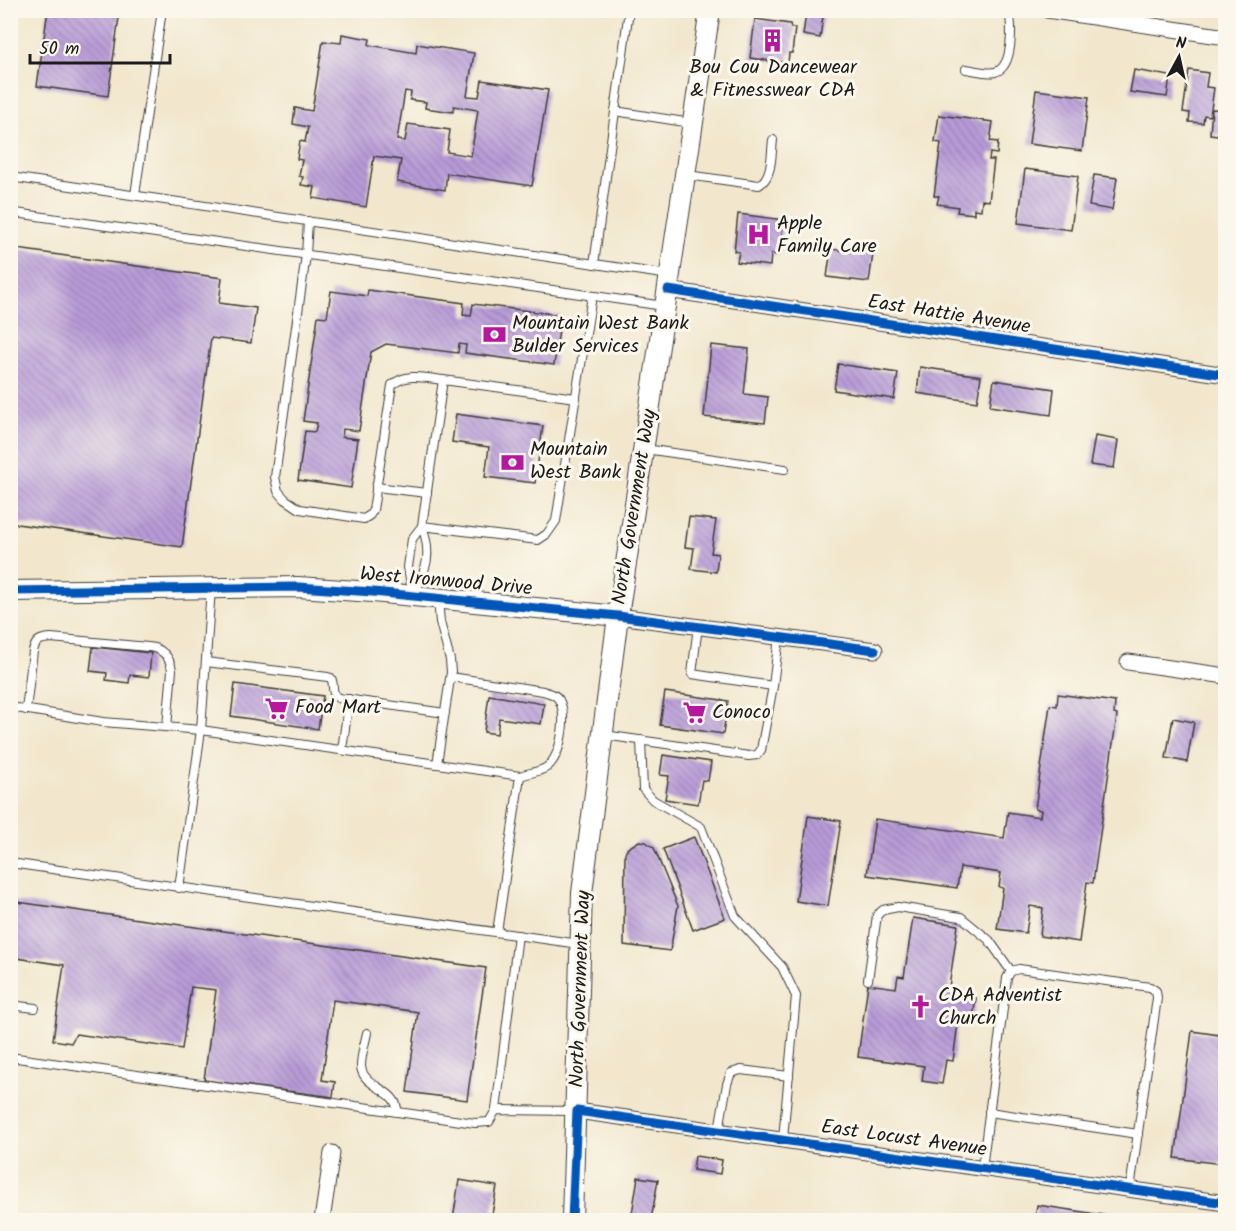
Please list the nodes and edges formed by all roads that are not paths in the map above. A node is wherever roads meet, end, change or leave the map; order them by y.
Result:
1 (162, 10) edge
2 (629, 10) edge
3 (710, 10) edge
4 (1009, 10) edge
5 (1047, 10) edge
6 (1226, 37) edge
7 (966, 69) dead end
8 (615, 111) junction
9 (693, 123) junction
10 (773, 140) dead end
11 (10, 175) edge
12 (686, 175) junction
13 (135, 195) junction
14 (10, 215) edge
15 (308, 221) junction
16 (306, 255) junction
17 (594, 264) junction
18 (668, 291) junction
19 (592, 296) junction
20 (1226, 375) edge
21 (443, 380) junction
22 (576, 398) junction
23 (644, 449) junction
24 (785, 469) dead end
25 (376, 487) junction
26 (427, 493) junction
27 (422, 526) junction
28 (211, 588) junction
29 (10, 591) edge
30 (413, 596) junction
31 (438, 599) junction
32 (618, 616) junction
33 (698, 626) junction
34 (779, 637) junction
35 (875, 650) dead end
36 (206, 662) junction
37 (1128, 663) dead end
38 (1226, 676) edge
39 (451, 677) junction
40 (773, 686) junction
41 (349, 699) junction
42 (10, 707) edge
43 (26, 710) junction
44 (445, 713) junction
45 (167, 727) junction
46 (201, 730) junction
47 (603, 735) junction
48 (641, 740) junction
49 (342, 750) junction
50 (437, 764) junction
51 (519, 776) junction
52 (10, 863) edge
53 (179, 888) junction
54 (497, 932) junction
55 (518, 935) junction
56 (581, 944) junction
57 (1011, 971) junction
58 (868, 980) dead end
59 (10, 1005) edge
60 (35, 1008) dead end
61 (367, 1033) dead end
62 (10, 1058) edge
63 (789, 1076) junction
64 (496, 1110) junction
65 (577, 1111) junction
66 (397, 1112) junction
67 (989, 1112) junction
68 (719, 1130) junction
69 (1138, 1134) junction
70 (783, 1139) junction
71 (332, 1153) dead end
72 (982, 1169) junction
73 (1130, 1190) junction
74 (1226, 1203) edge
75 (322, 1221) edge
76 (572, 1221) edge

1 - 13 lane
2 - 8 lane
3 - 9 main road, North Government Way
4 - 7 lane
5 - 6 street
8 - 9 lane
8 - 17 lane
9 - 12 main road, North Government Way
10 - 12 lane
11 - 13 lane
12 - 18 main road, North Government Way
13 - 15 lane
14 - 16 lane
15 - 16 lane
15 - 17 lane
16 - 19 lane
16 - 25 lane
17 - 18 lane
18 - 19 lane
18 - 20 street, East Hattie Avenue
18 - 23 main road, North Government Way
19 - 22 lane
21 - 22 lane
21 - 25 lane
21 - 26 lane
22 - 27 lane
23 - 24 lane
23 - 32 main road, North Government Way
25 - 26 lane
26 - 27 lane
27 - 30 lane
27 - 30 lane
28 - 29 main road, West Ironwood Drive
28 - 30 main road, West Ironwood Drive
28 - 36 lane
30 - 31 main road, West Ironwood Drive
31 - 32 main road, West Ironwood Drive
31 - 39 lane
32 - 33 street, West Ironwood Drive
32 - 47 main road, North Government Way
33 - 34 street, West Ironwood Drive
33 - 40 lane
34 - 35 street, West Ironwood Drive
34 - 40 lane
36 - 41 lane
36 - 46 lane
37 - 38 street
39 - 44 lane
39 - 51 lane
40 - 48 lane
41 - 44 lane
41 - 49 lane
42 - 43 lane
43 - 45 lane
43 - 45 lane
44 - 50 lane
45 - 46 lane
46 - 49 lane
46 - 53 lane
47 - 48 lane
47 - 56 main road, North Government Way
48 - 63 lane
49 - 50 lane
50 - 51 lane
51 - 54 lane
52 - 53 lane
53 - 54 lane
54 - 55 lane
55 - 56 lane
55 - 64 lane
56 - 65 main road, North Government Way
57 - 58 lane
57 - 67 lane
57 - 69 lane
59 - 60 lane
61 - 66 lane
62 - 66 lane
63 - 68 lane
63 - 70 lane
64 - 65 lane
64 - 66 lane
65 - 68 street, East Locust Avenue
65 - 76 main road, North Government Way
67 - 69 lane
67 - 72 lane
68 - 70 street, East Locust Avenue
69 - 73 lane
70 - 72 street, East Locust Avenue
71 - 75 street
72 - 73 street, East Locust Avenue
73 - 74 street, East Locust Avenue

